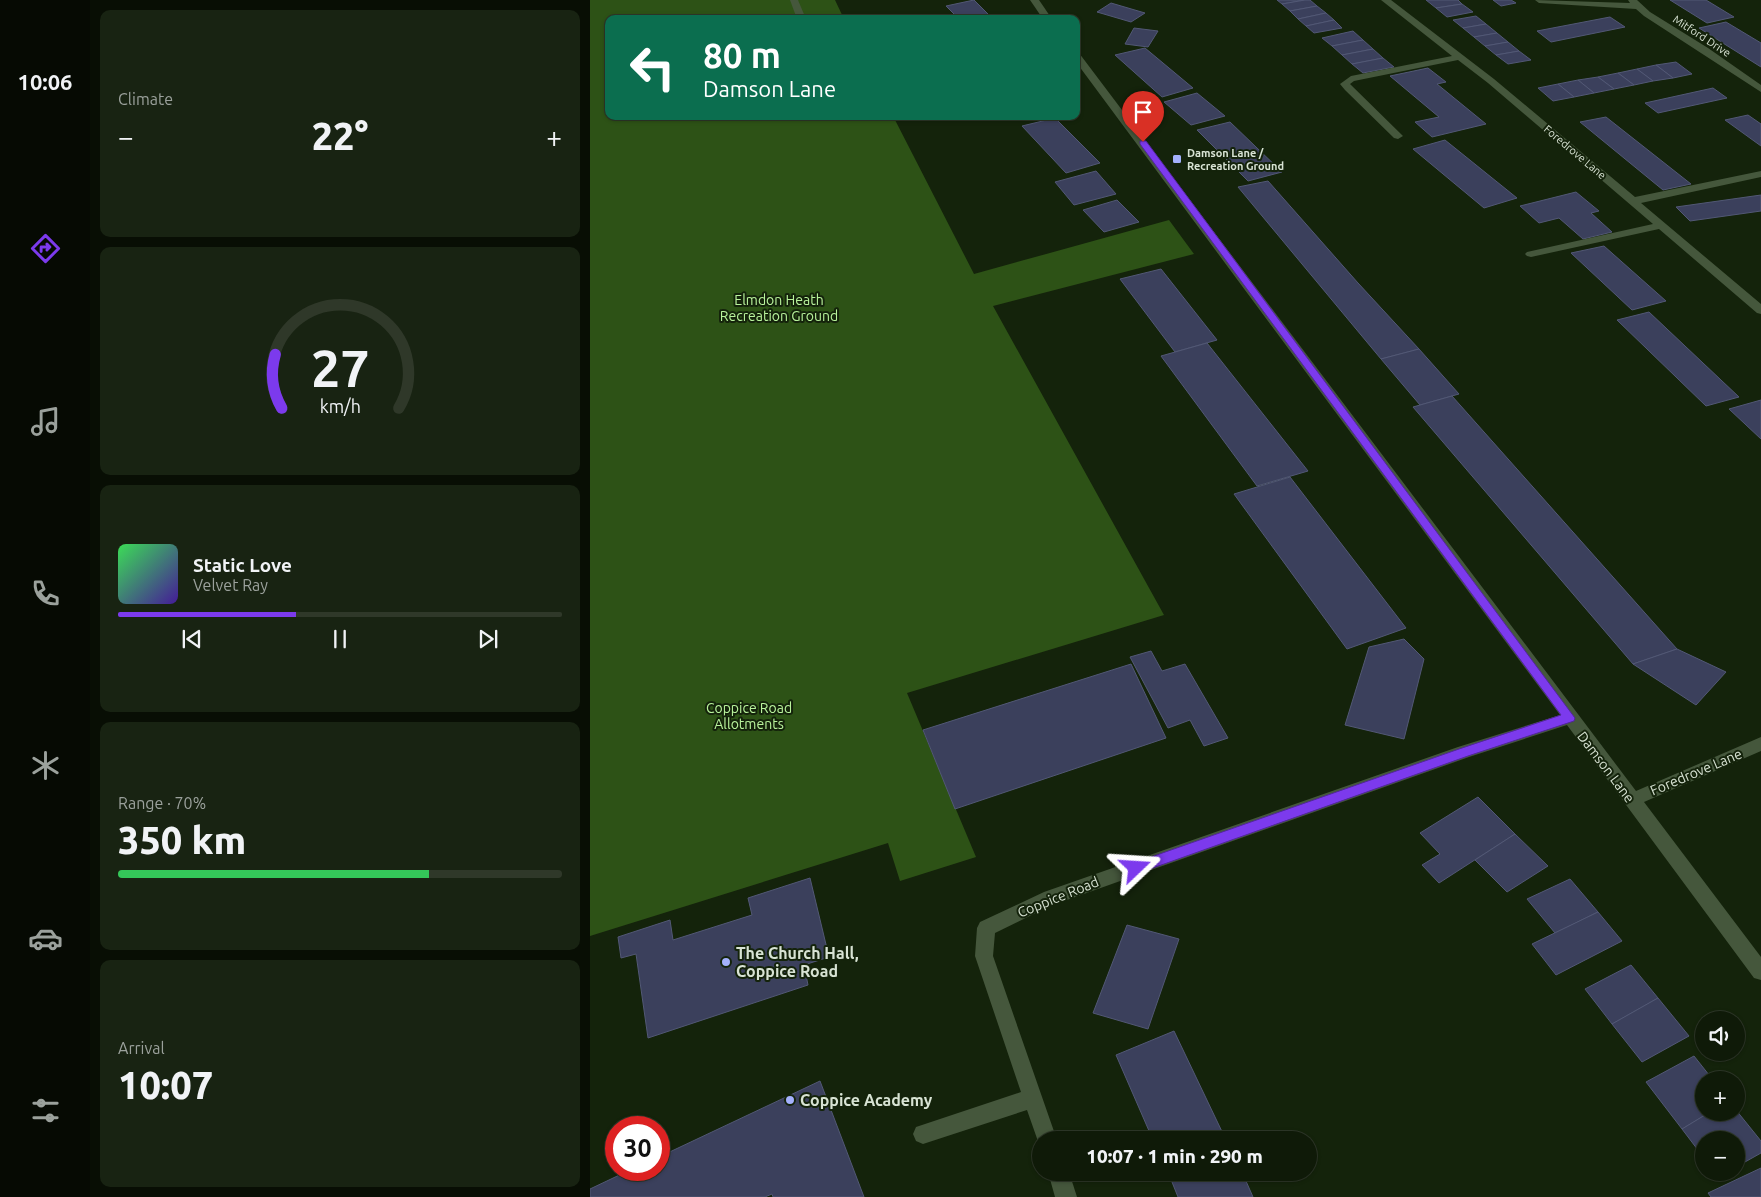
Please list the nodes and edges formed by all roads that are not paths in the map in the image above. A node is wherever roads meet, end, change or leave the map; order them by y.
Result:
1 (794, 0) edge
2 (1034, 0) edge
3 (1385, 0) edge
4 (1539, 0) edge
5 (1634, 3) edge
6 (800, 15) edge
7 (1045, 15) edge
8 (1460, 57) junction
9 (1080, 60) edge
10 (1761, 79) edge
11 (1750, 82) junction
12 (1761, 89) edge
13 (1398, 136) dead end
14 (1761, 174) edge
15 (1633, 201) junction
16 (1662, 225) junction
17 (1531, 254) dead end
18 (1761, 310) edge
19 (1569, 718) junction
20 (1761, 744) edge
21 (1632, 800) junction
22 (1761, 972) edge
23 (1033, 1098) junction
24 (1044, 1131) edge
25 (923, 1134) dead end
26 (1061, 1181) edge
27 (1066, 1197) edge

1 - 6 street
2 - 7 street
3 - 8 street, Foredrove Lane
4 - 5 street
5 - 11 street, Mitford Drive
8 - 13 street
8 - 15 street, Foredrove Lane
9 - 19 street, Damson Lane
10 - 11 street
11 - 12 street, Mitford Drive
14 - 15 street
15 - 16 street, Foredrove Lane
16 - 17 street
16 - 18 street, Foredrove Lane
19 - 21 street, Damson Lane
19 - 23 street, Coppice Road
20 - 21 street, Foredrove Lane
21 - 22 street, Damson Lane
23 - 24 street, Coppice Road
23 - 25 street
26 - 27 street

